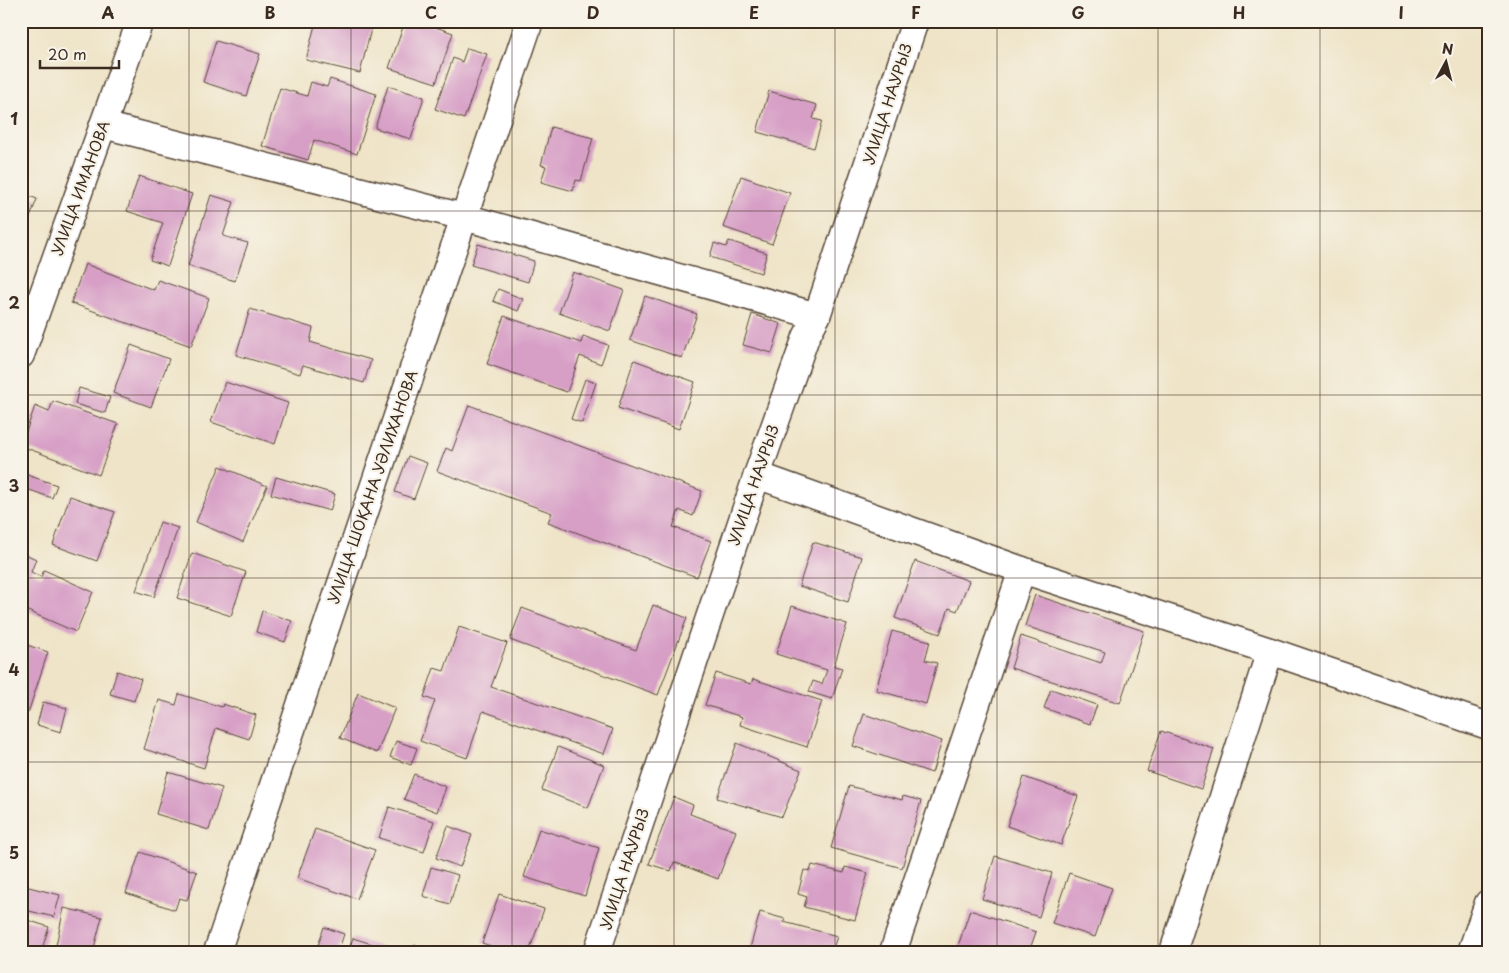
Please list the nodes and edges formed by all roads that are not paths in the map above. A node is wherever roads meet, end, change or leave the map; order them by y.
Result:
1 (140, 21) edge
2 (530, 21) edge
3 (915, 21) edge
4 (104, 126) junction
5 (464, 217) junction
6 (817, 316) junction
7 (21, 355) edge
8 (757, 475) junction
9 (1022, 570) junction
10 (1270, 651) junction
11 (1488, 726) edge
12 (1488, 903) edge
13 (217, 952) edge
14 (598, 952) edge
15 (893, 952) edge
16 (1173, 952) edge
17 (1471, 952) edge

1 - 4 street, УЛИЦА ИМАНОВА
2 - 5 street, УЛИЦА ШОҚАНА УӘЛИХАНОВА
3 - 6 street, УЛИЦА НАУРЫЗ
4 - 5 street
4 - 7 street, УЛИЦА ИМАНОВА
5 - 6 street
5 - 13 street, УЛИЦА ШОҚАНА УӘЛИХАНОВА
6 - 8 street, УЛИЦА НАУРЫЗ
8 - 9 street
8 - 14 street, УЛИЦА НАУРЫЗ
9 - 10 street
9 - 15 street
10 - 11 street
10 - 16 street
12 - 17 street

